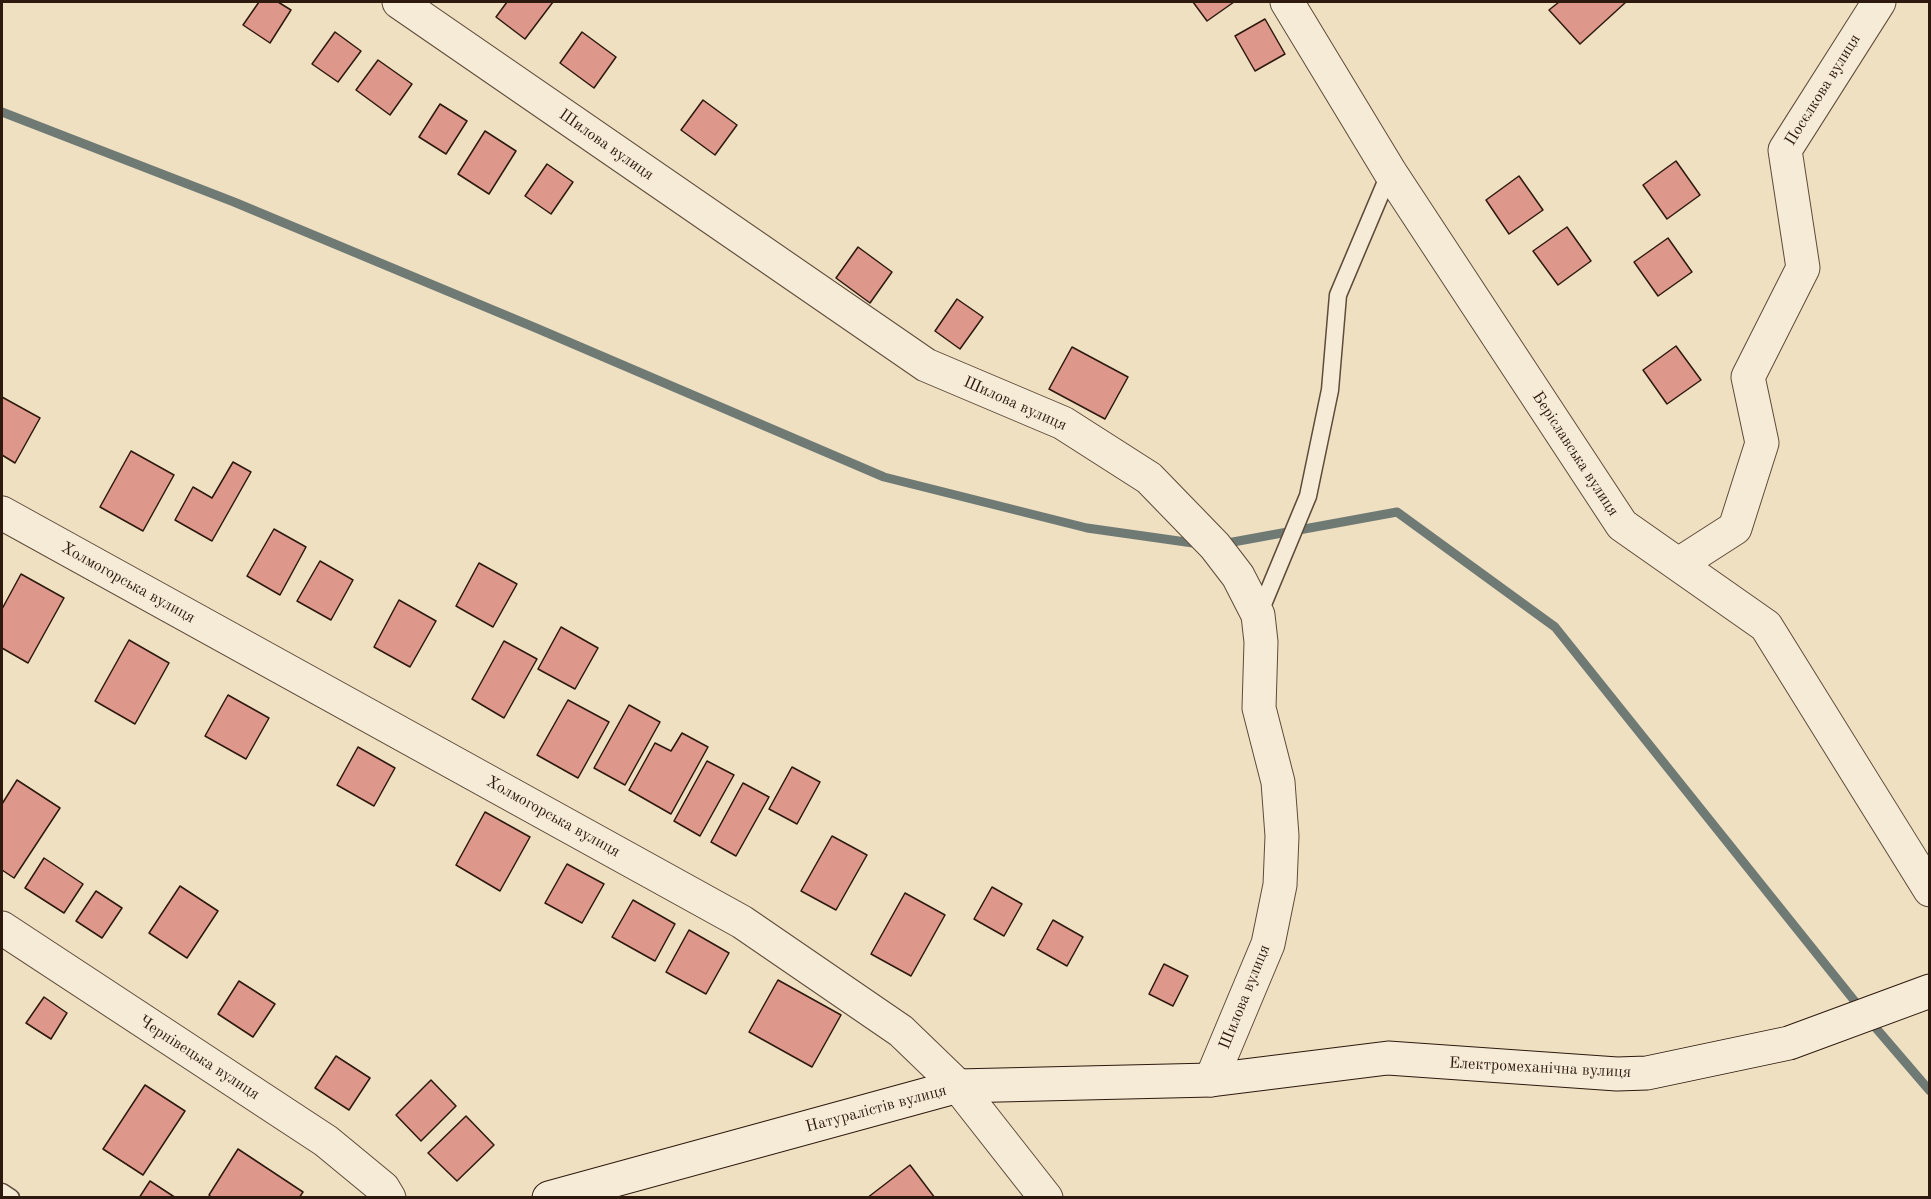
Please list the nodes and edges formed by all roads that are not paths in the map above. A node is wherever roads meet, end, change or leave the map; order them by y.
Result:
1 (399, 2) edge
2 (1287, 2) edge
3 (1879, 2) edge
4 (1389, 171) junction
5 (2, 513) edge
6 (1679, 564) junction
7 (1258, 615) junction
8 (1929, 890) edge
9 (2, 928) edge
10 (1929, 991) edge
11 (1211, 1080) junction
12 (958, 1086) junction
13 (2, 1192) edge
14 (11, 1197) edge
15 (389, 1197) edge
16 (549, 1197) edge
17 (1046, 1197) edge

1 - 7 street, Шилова вулиця
2 - 4 street, Беріславська вулиця
3 - 6 street, Посєлкова вулиця
4 - 6 street, Беріславська вулиця
4 - 7 lane
5 - 12 street, Холмогорська вулиця
6 - 8 street, Беріславська вулиця
7 - 11 street, Шилова вулиця
9 - 15 street, Чернівецька вулиця
10 - 11 street, Електромеханічна вулиця
11 - 12 street, Натуралістів вулиця
12 - 16 street, Натуралістів вулиця
12 - 17 street, Холмогорська вулиця
13 - 14 lane

